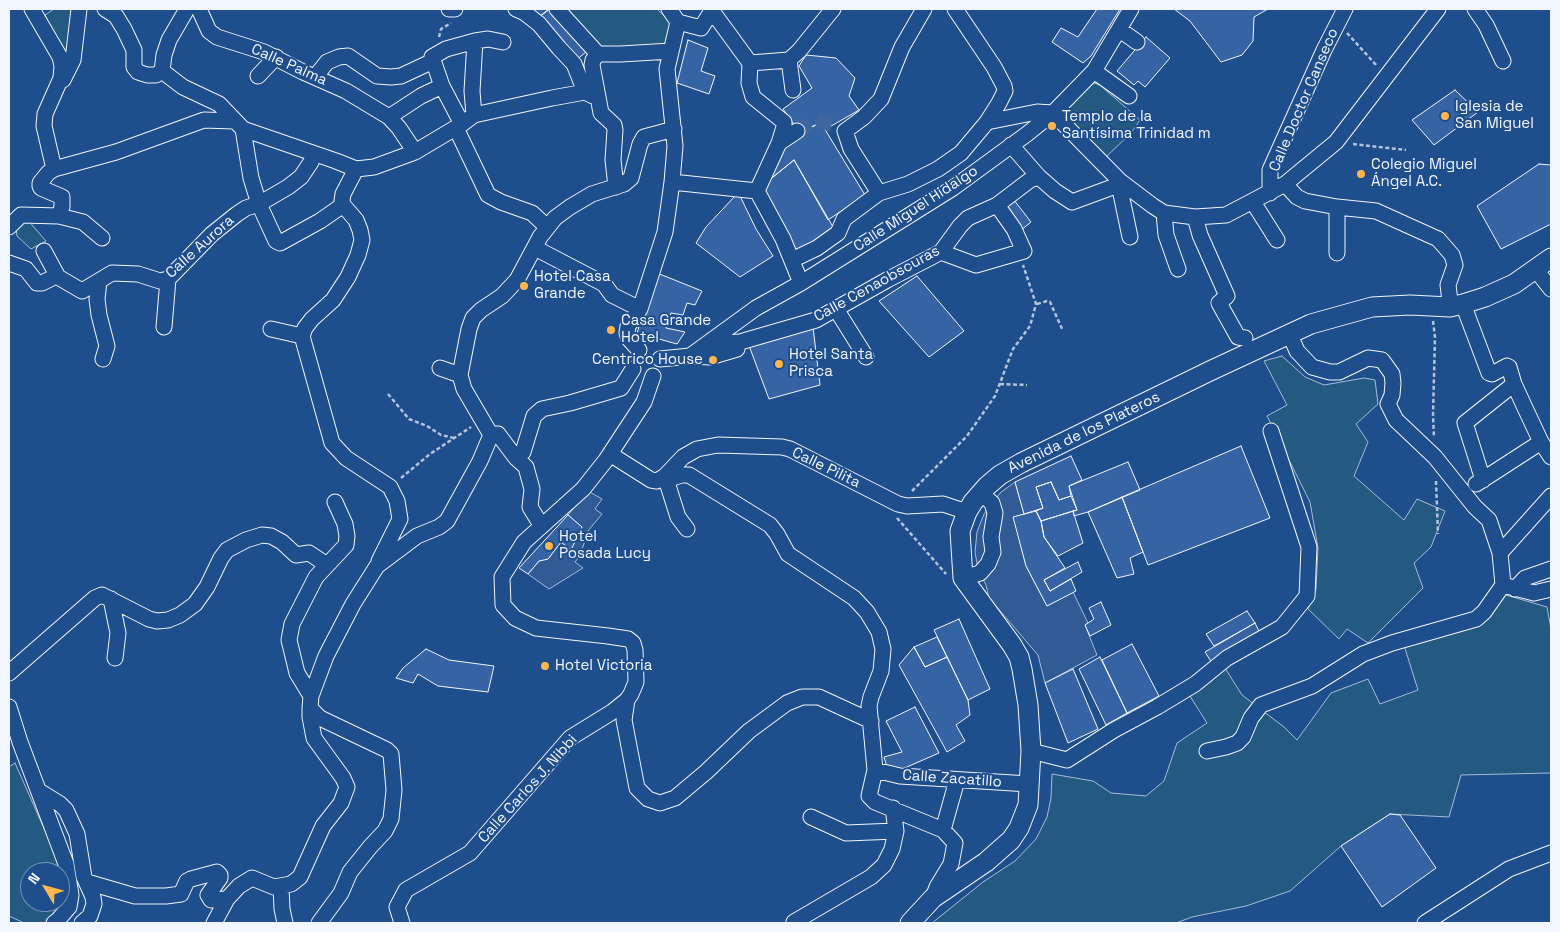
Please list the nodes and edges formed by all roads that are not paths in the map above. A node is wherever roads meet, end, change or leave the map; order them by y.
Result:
1 (32, 9) edge
2 (79, 9) edge
3 (106, 9) edge
4 (187, 9) edge
5 (199, 9) edge
6 (516, 9) edge
7 (557, 9) edge
8 (669, 9) edge
9 (833, 9) edge
10 (924, 9) edge
11 (956, 9) edge
12 (1131, 9) edge
13 (1438, 9) edge
14 (1475, 9) edge
15 (713, 10) edge
16 (1341, 15) edge
17 (678, 22) junction
18 (1120, 30) junction
19 (475, 41) junction
20 (503, 42) dead end
21 (1137, 42) dead end
22 (671, 51) junction
23 (598, 54) junction
24 (276, 57) junction
25 (433, 59) junction
26 (789, 60) junction
27 (1503, 61) dead end
28 (750, 63) junction
29 (1094, 71) junction
30 (162, 72) junction
31 (258, 76) dead end
32 (316, 76) junction
33 (442, 86) junction
34 (793, 90) dead end
35 (585, 92) junction
36 (53, 96) junction
37 (1128, 96) dead end
38 (599, 98) junction
39 (1053, 113) junction
40 (389, 117) junction
41 (987, 122) junction
42 (464, 123) junction
43 (238, 125) junction
44 (674, 129) junction
45 (798, 131) tunnel mouth
46 (615, 141) junction
47 (641, 141) junction
48 (779, 143) junction
49 (1011, 145) junction
50 (415, 152) junction
51 (313, 154) junction
52 (54, 169) junction
53 (356, 169) junction
54 (938, 169) junction
55 (1039, 177) junction
56 (672, 182) junction
57 (1115, 184) junction
58 (1285, 184) junction
59 (616, 187) junction
60 (952, 188) junction
61 (757, 191) junction
62 (878, 193) junction
63 (1270, 193) junction
64 (1252, 202) junction
65 (259, 204) junction
66 (997, 204) junction
67 (343, 205) junction
68 (1337, 207) junction
69 (1164, 212) junction
70 (59, 216) junction
71 (1195, 217) junction
72 (9, 227) edge
73 (547, 227) junction
74 (1130, 237) dead end
75 (102, 238) dead end
76 (1277, 240) dead end
77 (535, 248) junction
78 (44, 252) dead end
79 (941, 252) junction
80 (1338, 253) dead end
81 (792, 260) junction
82 (9, 263) edge
83 (1544, 264) edge
84 (1178, 268) dead end
85 (58, 277) junction
86 (168, 279) junction
87 (99, 281) junction
88 (800, 283) junction
89 (1551, 289) edge
90 (1456, 302) junction
91 (640, 309) junction
92 (836, 309) junction
93 (164, 326) dead end
94 (271, 329) dead end
95 (1290, 335) junction
96 (302, 336) junction
97 (1245, 338) dead end
98 (709, 344) junction
99 (737, 349) dead end
100 (639, 350) junction
101 (690, 356) junction
102 (866, 357) dead end
103 (103, 359) dead end
104 (660, 359) junction
105 (440, 368) dead end
106 (632, 368) junction
107 (460, 375) junction
108 (653, 376) junction
109 (1514, 384) junction
110 (1271, 431) dead end
111 (491, 435) junction
112 (1541, 442) junction
113 (610, 454) junction
114 (1551, 457) edge
115 (516, 458) junction
116 (598, 471) junction
117 (666, 478) junction
118 (1483, 480) junction
119 (1463, 491) junction
120 (592, 492) dead end
121 (981, 493) junction
122 (1551, 496) edge
123 (335, 502) dead end
124 (967, 512) junction
125 (541, 525) junction
126 (687, 529) dead end
127 (1500, 553) junction
128 (327, 565) junction
129 (377, 566) junction
130 (1551, 569) edge
131 (963, 578) junction
132 (1509, 587) junction
133 (1551, 589) edge
134 (111, 599) junction
135 (115, 658) dead end
136 (9, 673) edge
137 (311, 702) junction
138 (9, 707) edge
139 (618, 716) junction
140 (871, 720) junction
141 (1031, 751) junction
142 (1207, 751) dead end
143 (876, 770) junction
144 (957, 780) junction
145 (1029, 784) junction
146 (38, 791) junction
147 (893, 808) junction
148 (811, 817) dead end
149 (943, 830) junction
150 (896, 831) junction
151 (1551, 853) edge
152 (87, 882) junction
153 (281, 887) junction
154 (227, 898) junction
155 (933, 898) junction
156 (794, 922) dead end
157 (54, 923) edge
158 (82, 923) edge
159 (214, 923) edge
160 (285, 923) edge
161 (320, 923) edge
162 (402, 923) edge
163 (910, 923) edge
164 (1425, 923) edge

1 - 36 street
2 - 36 street
3 - 30 street
4 - 30 street
5 - 24 street, Calle Palma
6 - 35 street
7 - 23 street
8 - 17 street
9 - 26 street
10 - 62 street
11 - 41 street
12 - 18 street, Calle Miguel Hidalgo
13 - 58 street
14 - 27 street
15 - 17 street
15 - 28 street
16 - 63 street, Calle Doctor Canseco
17 - 22 street
18 - 21 street
18 - 29 street, Calle Miguel Hidalgo
19 - 20 street
19 - 25 street
19 - 42 street
22 - 23 street
22 - 44 street
23 - 38 street
24 - 31 street
24 - 32 street, Calle Palma
25 - 32 street
25 - 33 street
26 - 28 street
26 - 34 street
28 - 48 street
29 - 37 street
29 - 39 street, Calle Miguel Hidalgo
30 - 43 street
32 - 40 street, Calle Palma
33 - 40 street
33 - 42 street
35 - 38 street
35 - 42 street
36 - 52 street
38 - 46 street
39 - 41 street
39 - 49 street, Calle Miguel Hidalgo
39 - 57 street
40 - 50 street, Calle Palma
41 - 54 street
42 - 50 street
42 - 73 street
43 - 51 street
43 - 52 street
43 - 65 street
44 - 47 street
44 - 56 street
45 - 48 street
46 - 47 street
46 - 59 street
47 - 59 street
48 - 61 street
49 - 55 street
49 - 60 street, Calle Miguel Hidalgo
50 - 53 street
51 - 53 street
51 - 65 street, Calle Aurora
52 - 70 street
53 - 67 street
54 - 60 street
54 - 62 street
55 - 57 street
55 - 66 street, Calle Cenaobscuras
56 - 61 street
56 - 91 street
57 - 69 street
57 - 74 street
58 - 63 street
58 - 68 street
59 - 73 street
60 - 88 street, Calle Miguel Hidalgo
61 - 81 street
62 - 81 street
63 - 64 street
64 - 71 street
64 - 76 street
65 - 67 street
65 - 86 street, Calle Aurora
66 - 79 street, Calle Cenaobscuras
66 - 79 street
67 - 96 street
68 - 80 street
68 - 90 street
69 - 71 street
69 - 84 street
70 - 72 street
70 - 75 street
71 - 97 street
73 - 77 street
77 - 91 street
77 - 107 street
78 - 85 street
79 - 92 street, Calle Cenaobscuras
81 - 88 street
82 - 85 street
83 - 89 street
83 - 90 main road, Avenida de los Plateros
85 - 87 street, Calle Aurora
86 - 87 street, Calle Aurora
86 - 93 street
87 - 103 street
88 - 98 street, Calle Miguel Hidalgo
90 - 95 main road, Avenida de los Plateros
90 - 109 street
91 - 100 street
92 - 98 street, Calle Cenaobscuras
92 - 102 street
94 - 96 street
95 - 119 street
95 - 121 main road, Avenida de los Plateros
96 - 129 street
98 - 101 street, Calle Miguel Hidalgo
99 - 101 street
100 - 104 street
100 - 106 street
101 - 104 street, Calle Miguel Hidalgo
104 - 108 street
105 - 107 street
106 - 108 street
106 - 115 street
107 - 111 street
108 - 113 street, Calle Carlos J. Nibbi
109 - 112 street
109 - 118 street
110 - 141 street
111 - 115 street
111 - 129 street
112 - 114 street
112 - 118 street
113 - 116 street, Calle Carlos J. Nibbi
113 - 117 street
115 - 125 street
116 - 120 street
116 - 125 street, Calle Carlos J. Nibbi
117 - 124 street, Calle Pilita
117 - 126 street
117 - 140 street
118 - 119 street
119 - 127 street
121 - 124 main road, Avenida de los Plateros
121 - 131 street
122 - 127 street
123 - 128 street
124 - 131 main road, Avenida de los Plateros
125 - 139 street, Calle Carlos J. Nibbi
127 - 132 street
128 - 134 street
128 - 137 street
129 - 137 street
130 - 132 street
131 - 141 main road
132 - 133 street
132 - 142 street
134 - 135 street
134 - 136 street
137 - 153 street
137 - 161 street
138 - 146 street
139 - 140 street
139 - 162 street, Calle Carlos J. Nibbi
140 - 143 street
141 - 145 main road
143 - 144 street, Calle Zacatillo
143 - 147 street
144 - 145 street, Calle Zacatillo
144 - 149 street
145 - 155 main road
146 - 152 street
146 - 157 street
147 - 149 street
147 - 150 street
148 - 150 street
149 - 155 street
150 - 156 street
151 - 164 street
152 - 154 street
152 - 158 street
153 - 154 street
153 - 160 street
154 - 159 street
155 - 163 main road

